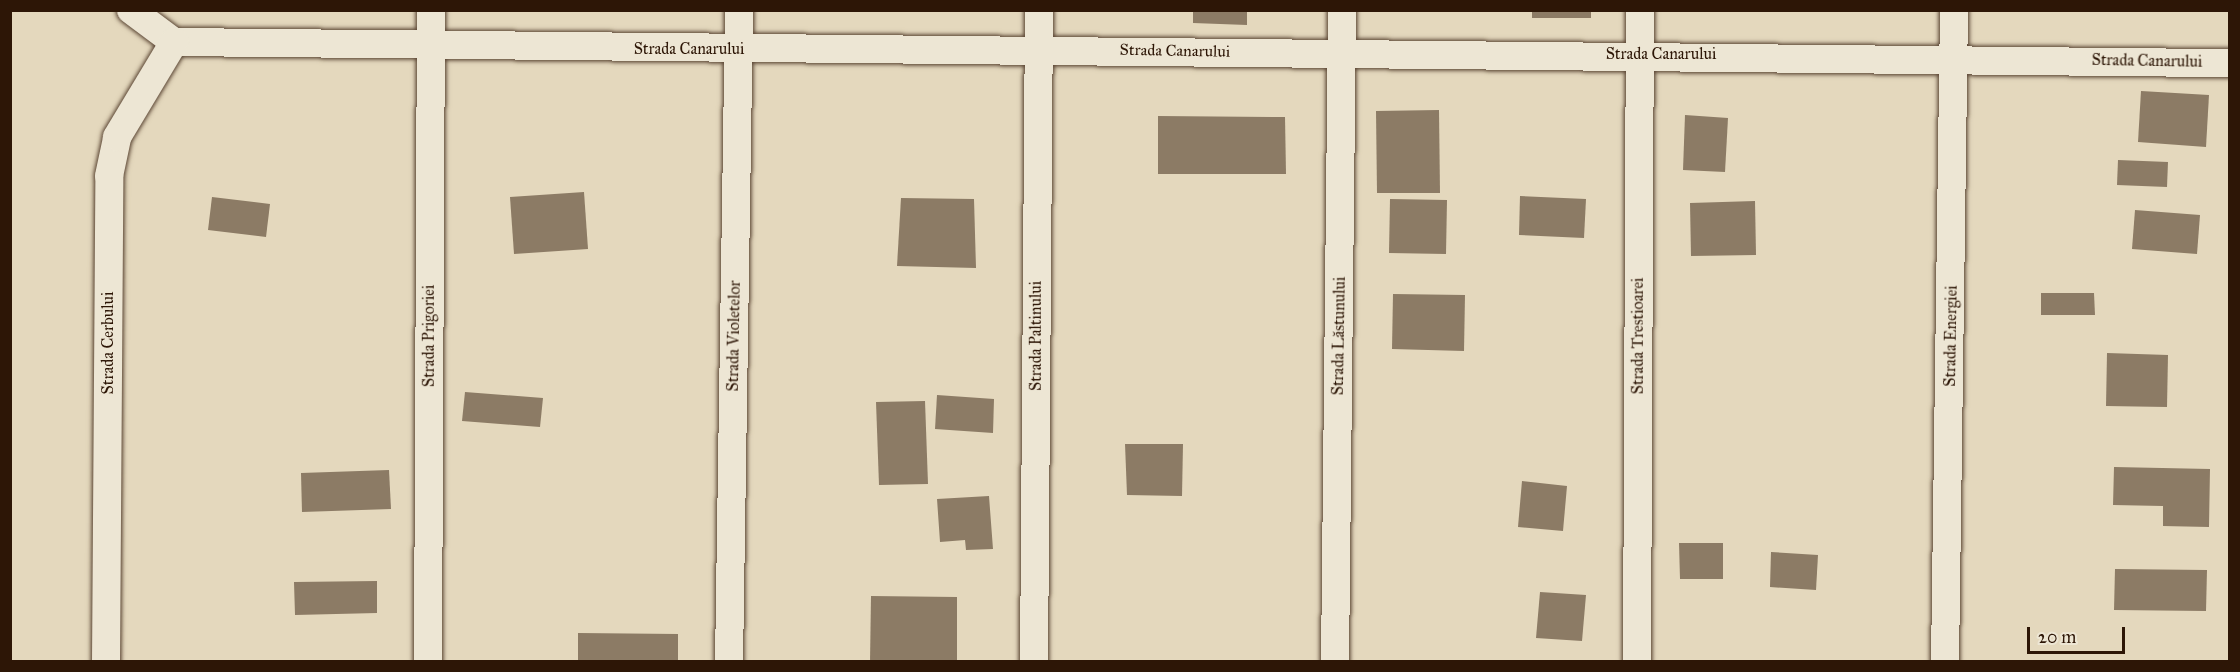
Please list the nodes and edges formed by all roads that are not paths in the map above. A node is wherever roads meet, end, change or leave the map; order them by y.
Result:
1 (131, 10) edge
2 (430, 10) edge
3 (739, 10) edge
4 (1039, 10) edge
5 (1342, 10) edge
6 (1640, 10) edge
7 (1954, 10) edge
8 (174, 42) junction
9 (430, 47) junction
10 (739, 49) junction
11 (1039, 49) junction
12 (1639, 53) junction
13 (1342, 54) junction
14 (1955, 57) junction
15 (2229, 63) edge
16 (106, 662) edge
17 (428, 662) edge
18 (729, 662) edge
19 (1034, 662) edge
20 (1335, 662) edge
21 (1636, 662) edge
22 (1945, 662) edge

1 - 8 street
2 - 9 street, Strada Prigoriei
3 - 10 street, Strada Violetelor
4 - 11 street, Strada Paltinului
5 - 13 street, Strada Lăstunului
6 - 12 street, Strada Trestioarei
7 - 14 street, Strada Energiei
8 - 9 street, Strada Canarului
8 - 16 street, Strada Cerbului
9 - 10 street, Strada Canarului
9 - 17 street, Strada Prigoriei
10 - 11 street, Strada Canarului
10 - 18 street, Strada Violetelor
11 - 13 street, Strada Canarului
11 - 19 street, Strada Paltinului
12 - 13 street, Strada Canarului
12 - 14 street, Strada Canarului
12 - 21 street, Strada Trestioarei
13 - 20 street, Strada Lăstunului
14 - 15 street, Strada Canarului
14 - 22 street, Strada Energiei

